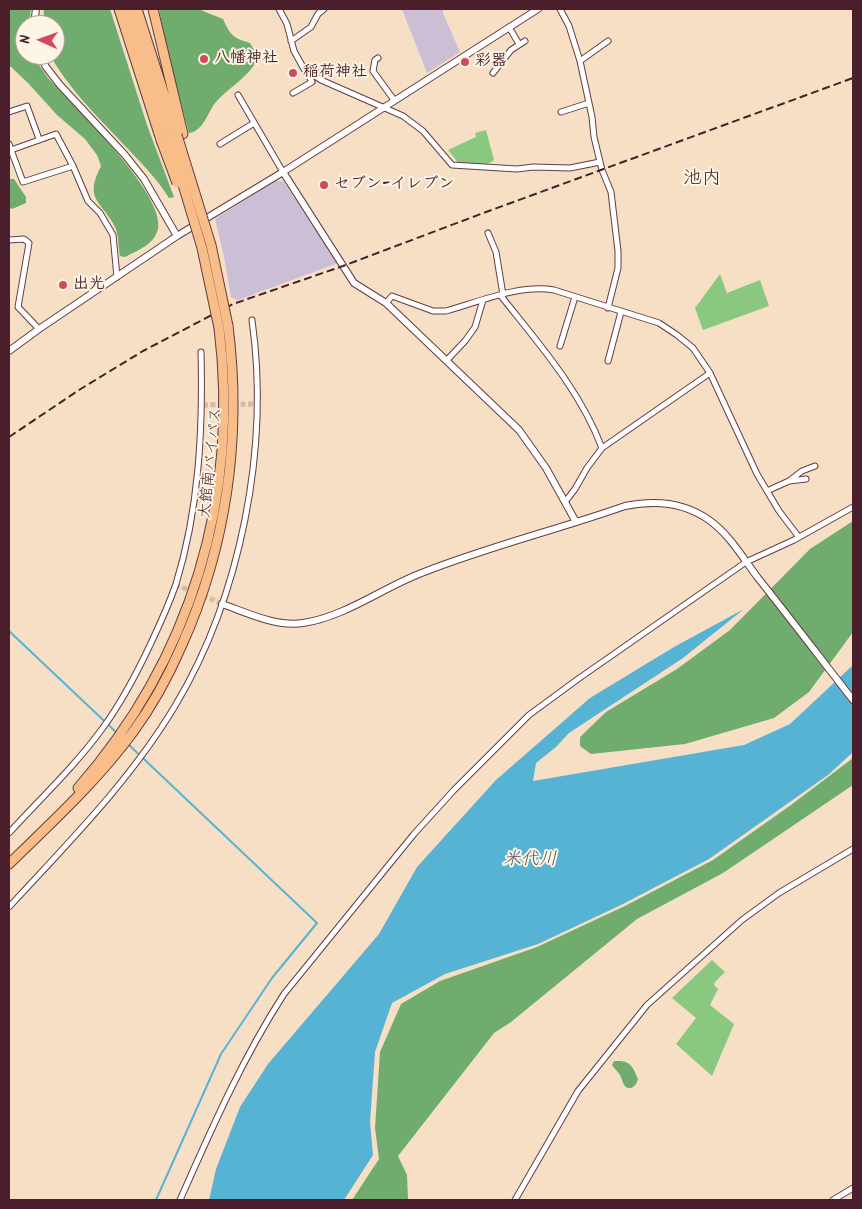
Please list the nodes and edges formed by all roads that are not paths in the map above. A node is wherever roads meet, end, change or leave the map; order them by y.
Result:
1 (119, 9) edge
2 (128, 9) edge
3 (137, 9) edge
4 (153, 9) edge
5 (279, 9) edge
6 (324, 9) edge
7 (538, 9) edge
8 (560, 9) edge
9 (509, 27) junction
10 (291, 41) junction
11 (525, 41) dead end
12 (608, 41) dead end
13 (519, 44) junction
14 (378, 58) dead end
15 (580, 61) junction
16 (45, 65) edge
17 (304, 69) junction
18 (493, 73) dead end
19 (157, 88) junction
20 (294, 93) dead end
21 (238, 96) dead end
22 (394, 100) junction
23 (589, 103) junction
24 (383, 107) junction
25 (9, 112) edge
26 (561, 112) dead end
27 (254, 123) junction
28 (172, 137) junction
29 (39, 139) junction
30 (220, 144) dead end
31 (10, 147) edge
32 (600, 162) junction
33 (73, 166) junction
34 (283, 172) junction
35 (488, 233) dead end
36 (177, 236) junction
37 (9, 240) edge
38 (117, 277) junction
39 (502, 296) junction
40 (575, 297) junction
41 (483, 300) junction
42 (386, 303) junction
43 (608, 308) junction
44 (622, 312) junction
45 (252, 320) dead end
46 (223, 327) junction
47 (38, 329) junction
48 (560, 346) dead end
49 (9, 351) edge
50 (201, 352) dead end
51 (447, 360) junction
52 (608, 362) dead end
53 (710, 373) junction
54 (602, 448) junction
55 (815, 466) dead end
56 (806, 478) dead end
57 (789, 481) junction
58 (767, 491) junction
59 (565, 502) junction
60 (853, 506) edge
61 (576, 522) junction
62 (798, 536) junction
63 (746, 562) junction
64 (222, 604) junction
65 (853, 700) edge
66 (9, 833) edge
67 (853, 849) edge
68 (9, 864) edge
69 (9, 907) edge
70 (853, 1188) edge
71 (180, 1200) edge
72 (515, 1200) edge
73 (833, 1200) edge

1 - 28 highway
2 - 19 highway, 大館南バイパス
3 - 19 highway, 大館南バイパス
4 - 28 highway
5 - 10 street
6 - 10 street
7 - 9 street
8 - 15 street
9 - 13 street
9 - 22 street
10 - 17 street
11 - 13 street
12 - 15 street
13 - 18 street
14 - 22 street
15 - 23 street
16 - 36 street
17 - 20 street
17 - 24 street
19 - 28 highway, 大館南バイパス
21 - 27 street
22 - 24 street
23 - 26 street
23 - 32 street
24 - 32 street
24 - 34 street
25 - 29 street
27 - 30 street
27 - 34 street
28 - 46 highway, 大館南バイパス, bridge
28 - 46 highway, 大館南バイパス, bridge
29 - 31 street
29 - 33 street
31 - 33 street
32 - 43 street
33 - 38 street
34 - 36 street
34 - 42 street
35 - 39 street
36 - 38 street
37 - 47 street
38 - 47 street
39 - 40 street
39 - 41 street
39 - 54 street
40 - 43 street
40 - 48 street
41 - 42 street
41 - 51 street
42 - 51 street
43 - 44 street
44 - 52 street
44 - 53 street
45 - 64 street
46 - 68 highway, 大館南バイパス
47 - 49 street
50 - 66 street
51 - 59 street
53 - 54 street
53 - 58 street
54 - 59 street
55 - 57 street
56 - 57 street
57 - 58 street
58 - 62 street
59 - 61 street
60 - 62 street
61 - 63 street
61 - 64 street
62 - 63 street
63 - 65 street
63 - 71 street
64 - 69 street
67 - 72 street
70 - 73 street

